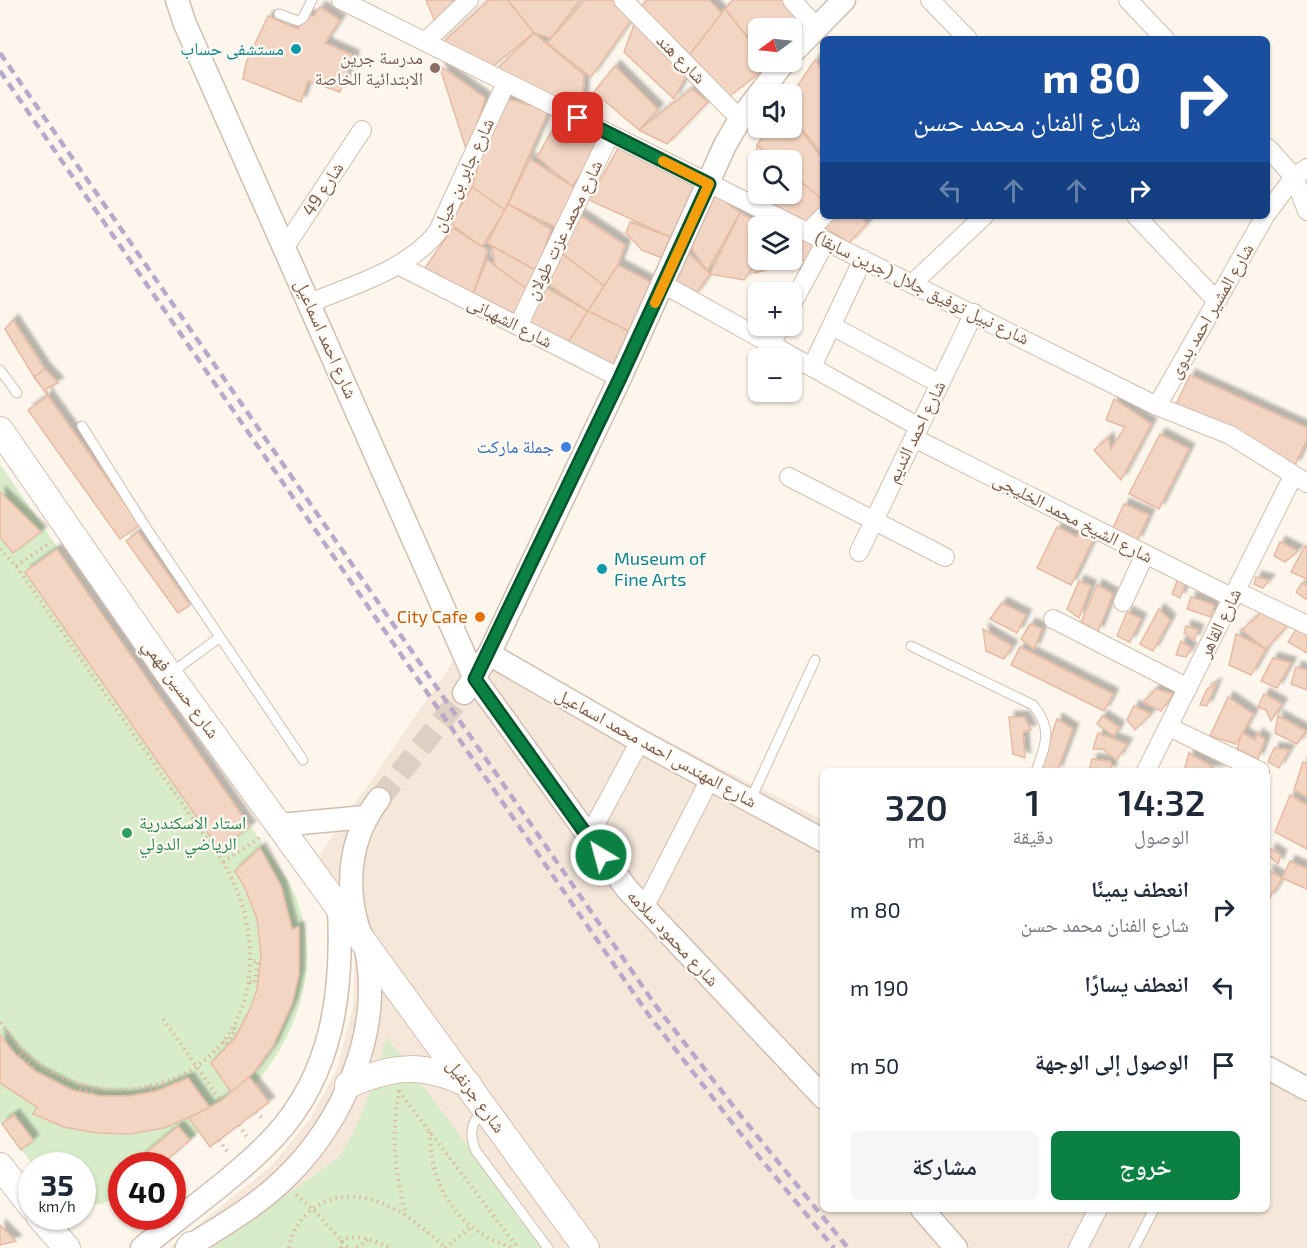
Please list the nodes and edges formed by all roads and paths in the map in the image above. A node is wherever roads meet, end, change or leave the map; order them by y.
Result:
1 (177, 0) edge
2 (312, 0) edge
3 (341, 0) edge
4 (469, 0) edge
5 (623, 0) edge
6 (792, 0) edge
7 (844, 0) edge
8 (930, 0) edge
9 (1128, 0) edge
10 (279, 14) dead end
11 (816, 27) junction
12 (965, 36) edge
13 (1162, 36) edge
14 (424, 42) junction
15 (802, 42) edge
16 (776, 72) edge
17 (506, 82) junction
18 (740, 118) junction
19 (362, 130) dead end
20 (610, 134) junction
21 (1270, 150) edge
22 (1300, 172) edge
23 (709, 184) junction
24 (1270, 209) edge
25 (1307, 211) edge
26 (821, 219) edge
27 (981, 219) edge
28 (1139, 219) edge
29 (1263, 219) edge
30 (808, 232) junction
31 (826, 241) junction
32 (285, 247) junction
33 (863, 259) junction
34 (400, 266) junction
35 (913, 283) junction
36 (663, 284) junction
37 (802, 285) edge
38 (1217, 301) junction
39 (310, 303) junction
40 (974, 313) junction
41 (518, 326) junction
42 (832, 326) junction
43 (775, 336) edge
44 (771, 344) junction
45 (812, 368) junction
46 (0, 370) edge
47 (620, 378) junction
48 (940, 384) junction
49 (17, 393) dead end
50 (1157, 406) junction
51 (82, 426) dead end
52 (0, 430) edge
53 (916, 432) junction
54 (789, 477) dead end
55 (1300, 479) edge
56 (874, 520) junction
57 (69, 529) junction
58 (0, 549) edge
59 (859, 552) dead end
60 (1145, 554) junction
61 (945, 557) dead end
62 (16, 566) junction
63 (1234, 594) junction
64 (1123, 602) dead end
65 (1053, 620) dead end
66 (1307, 625) edge
67 (220, 637) junction
68 (911, 646) dead end
69 (489, 654) junction
70 (814, 660) dead end
71 (169, 674) junction
72 (470, 686) junction
73 (1188, 688) junction
74 (1169, 727) junction
75 (640, 741) junction
76 (303, 760) dead end
77 (1037, 768) edge
78 (1148, 768) edge
79 (1254, 768) edge
80 (710, 779) junction
81 (379, 799) tunnel mouth
82 (750, 801) junction
83 (365, 817) junction
84 (280, 825) junction
85 (588, 838) junction
86 (820, 839) edge
87 (223, 862) junction
88 (644, 908) junction
89 (339, 909) junction
90 (365, 945) junction
91 (252, 961) junction
92 (250, 982) junction
93 (163, 1019) dead end
94 (0, 1022) edge
95 (233, 1026) junction
96 (222, 1042) junction
97 (23, 1050) junction
98 (37, 1062) junction
99 (196, 1066) junction
100 (1270, 1069) edge
101 (162, 1082) junction
102 (81, 1084) junction
103 (468, 1084) junction
104 (348, 1085) junction
105 (148, 1086) junction
106 (96, 1088) junction
107 (1307, 1089) edge
108 (820, 1094) edge
109 (221, 1101) dead end
110 (486, 1109) junction
111 (430, 1132) junction
112 (258, 1152) junction
113 (0, 1166) edge
114 (280, 1183) junction
115 (18, 1189) edge
116 (313, 1209) junction
117 (925, 1212) edge
118 (1096, 1212) edge
119 (1152, 1212) edge
120 (406, 1216) junction
121 (471, 1227) junction
122 (51, 1230) edge
123 (368, 1238) junction
124 (342, 1241) junction
125 (378, 1243) junction
126 (189, 1247) edge
127 (67, 1248) edge
128 (142, 1248) edge
129 (289, 1248) edge
130 (341, 1248) edge
131 (348, 1248) edge
132 (357, 1248) edge
133 (373, 1248) edge
134 (389, 1248) edge
135 (445, 1248) edge
136 (516, 1248) edge
137 (548, 1248) edge
138 (586, 1248) edge
139 (956, 1248) edge
140 (1078, 1248) edge
141 (1134, 1248) edge

1 - 32 street, شارع احمد اسماعيل
2 - 10 lane
3 - 14 street, شارع نبيل توفيق جلال (جرين سابقا)
4 - 14 street
5 - 18 street, شارع هند
6 - 11 street
7 - 11 street
8 - 12 street
9 - 13 street
11 - 15 street
14 - 17 street, شارع نبيل توفيق جلال (جرين سابقا)
16 - 18 street
17 - 20 street, شارع نبيل توفيق جلال (جرين سابقا)
17 - 34 street, شارع جابر بن حيان
18 - 23 street
19 - 32 street, شارع 49
20 - 23 street, شارع نبيل توفيق جلال (جرين سابقا)
20 - 41 street, شارع محمد عزت طولان
21 - 22 street
22 - 24 street, شارع المشير احمد بدوى
22 - 25 street
23 - 30 street, شارع نبيل توفيق جلال (جرين سابقا)
23 - 36 street
26 - 30 street
27 - 35 street
28 - 38 street
29 - 38 street, شارع المشير احمد بدوى
30 - 31 street, شارع نبيل توفيق جلال (جرين سابقا)
31 - 33 street, شارع نبيل توفيق جلال (جرين سابقا)
31 - 37 street
32 - 39 street, شارع احمد اسماعيل
33 - 35 street, شارع نبيل توفيق جلال (جرين سابقا)
33 - 42 street
34 - 39 street, شارع جابر بن حيان
34 - 41 street, شارع الشهبانى
35 - 40 street, شارع نبيل توفيق جلال (جرين سابقا)
36 - 44 street, شارع الشيخ محمد الخليجى
36 - 47 street
38 - 50 street, شارع المشير احمد بدوى
39 - 72 street, شارع احمد اسماعيل
40 - 48 street, شارع احمد النديم
40 - 50 street, شارع نبيل توفيق جلال (جرين سابقا)
41 - 47 street, شارع الشهبانى
42 - 45 street
42 - 48 street
43 - 44 street
44 - 45 street, شارع الشيخ محمد الخليجى
45 - 53 street, شارع الشيخ محمد الخليجى
46 - 49 lane
47 - 69 street
48 - 53 street, شارع احمد النديم
50 - 55 street, شارع نبيل توفيق جلال (جرين سابقا)
51 - 67 lane
52 - 57 main road, شارع حسين فهمي
53 - 56 street, شارع احمد النديم
53 - 60 street, شارع الشيخ محمد الخليجى
54 - 56 street
55 - 63 street, شارع القاهر
56 - 59 street, شارع احمد النديم
56 - 61 street
57 - 62 path
57 - 71 main road, شارع حسين فهمي
58 - 62 path
60 - 63 street, شارع الشيخ محمد الخليجى
60 - 64 street
62 - 87 path
63 - 66 street, شارع الشيخ محمد الخليجى
63 - 73 street, شارع القاهر
65 - 73 street
67 - 71 lane
67 - 76 lane
68 - 77 lane
69 - 72 street
69 - 75 street, شارع المهندس احمد محمد اسماعيل
70 - 82 lane
71 - 84 main road, شارع حسين فهمي
72 - 85 street, شارع محمود سلامه
73 - 74 street, شارع القاهر
74 - 78 street, شارع القاهر
74 - 79 street
75 - 80 street, شارع المهندس احمد محمد اسماعيل
75 - 85 street
80 - 82 street, شارع المهندس احمد محمد اسماعيل
80 - 88 street
81 - 83 street
82 - 86 street, شارع المهندس احمد محمد اسماعيل
83 - 84 street
83 - 90 street
84 - 87 path
84 - 89 main road, شارع حسين فهمي
85 - 88 street, شارع محمود سلامه
87 - 91 path
88 - 108 street, شارع محمود سلامه
89 - 90 main road, شارع حسين فهمي
89 - 112 street
90 - 103 main road, شارع جرنفيل
90 - 104 street
91 - 92 path
91 - 92 path
92 - 95 path
93 - 99 path
94 - 97 path
95 - 96 path
95 - 96 path
96 - 99 path
97 - 98 path
97 - 98 path
98 - 102 path
99 - 101 path
99 - 109 path
100 - 107 street
101 - 105 path
101 - 105 path
102 - 106 path
102 - 106 path
103 - 104 main road
103 - 110 main road, شارع جرنفيل
104 - 114 street
105 - 106 path
110 - 137 lane
110 - 138 main road, شارع جرنفيل
111 - 120 path
111 - 121 path
111 - 136 path
112 - 114 street
112 - 128 street
113 - 115 main road
114 - 116 path
114 - 126 street
116 - 120 path
116 - 124 path
116 - 129 path
117 - 139 street
118 - 140 street
119 - 141 lane
120 - 135 path
121 - 135 path
121 - 136 path
122 - 127 main road
123 - 124 path
123 - 125 path
123 - 132 path
124 - 130 path
124 - 131 path
125 - 133 path
125 - 134 path

